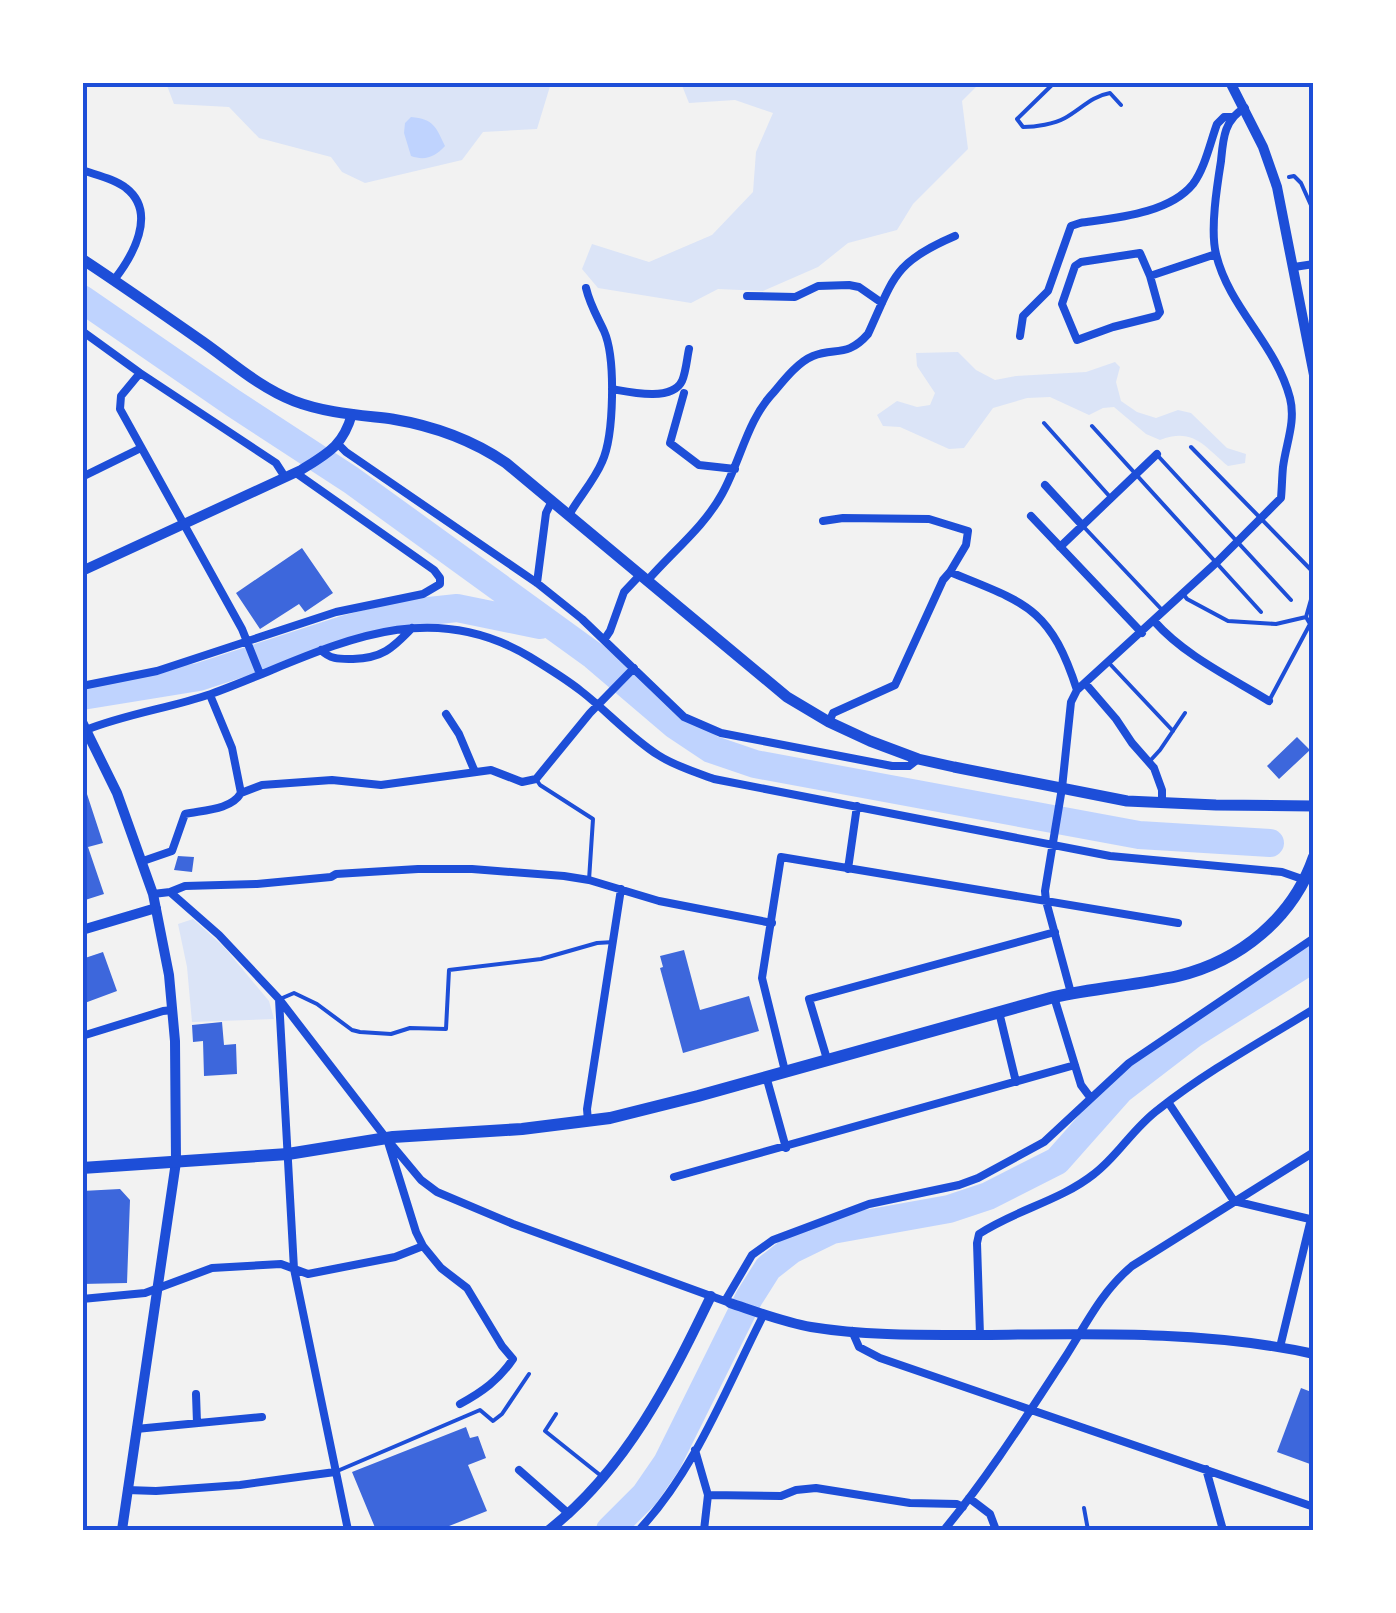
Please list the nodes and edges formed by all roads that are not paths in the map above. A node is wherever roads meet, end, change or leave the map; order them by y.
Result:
1 (1054, 82) edge
2 (1230, 82) edge
3 (1121, 105) dead end
4 (1245, 108) junction
5 (1232, 117) junction
6 (82, 170) edge
7 (1289, 176) dead end
8 (1314, 212) edge
9 (955, 236) dead end
10 (1216, 254) junction
11 (82, 259) edge
12 (1314, 264) edge
13 (1294, 267) junction
14 (1150, 276) junction
15 (114, 280) junction
16 (586, 288) dead end
17 (746, 296) dead end
18 (882, 303) junction
19 (82, 332) edge
20 (1020, 336) dead end
21 (689, 349) dead end
22 (140, 374) junction
23 (1314, 375) edge
24 (612, 390) junction
25 (684, 392) dead end
26 (352, 414) junction
27 (1044, 423) dead end
28 (1092, 426) dead end
29 (1191, 447) dead end
30 (141, 448) junction
31 (335, 448) junction
32 (1157, 454) joint
33 (735, 469) junction
34 (294, 473) junction
35 (1135, 475) junction
36 (82, 477) edge
37 (1045, 485) dead end
38 (1110, 498) junction
39 (552, 501) junction
40 (569, 515) junction
41 (1031, 516) dead end
42 (1261, 520) junction
43 (823, 521) dead end
44 (184, 524) junction
45 (1082, 525) junction
46 (1238, 542) junction
47 (1060, 546) junction
48 (1217, 562) junction
49 (82, 571) edge
50 (950, 572) junction
51 (1314, 573) edge
52 (644, 578) junction
53 (536, 582) junction
54 (1314, 589) edge
55 (1183, 594) junction
56 (1292, 600) dead end
57 (1164, 612) junction
58 (1261, 612) dead end
59 (1306, 618) junction
60 (1154, 622) junction
61 (412, 628) junction
62 (1142, 634) junction
63 (604, 640) junction
64 (248, 646) junction
65 (322, 650) junction
66 (1108, 662) junction
67 (631, 670) junction
68 (258, 672) junction
69 (1085, 684) junction
70 (82, 686) edge
71 (1077, 690) junction
72 (210, 694) junction
73 (1269, 701) joint
74 (602, 702) junction
75 (1185, 713) dead end
76 (446, 714) dead end
77 (829, 722) junction
78 (84, 726) edge
79 (1173, 731) junction
80 (918, 759) junction
81 (1149, 762) junction
82 (474, 772) junction
83 (536, 779) junction
84 (241, 793) junction
85 (1062, 793) junction
86 (1162, 802) junction
87 (857, 806) junction
88 (1314, 806) edge
89 (1053, 843) junction
90 (143, 861) junction
91 (848, 870) junction
92 (1310, 870) edge
93 (588, 880) junction
94 (621, 890) junction
95 (170, 892) junction
96 (153, 894) junction
97 (1046, 901) junction
98 (156, 908) junction
99 (772, 923) junction
100 (1178, 923) dead end
101 (82, 930) edge
102 (1054, 932) junction
103 (1314, 938) edge
104 (614, 942) junction
105 (1071, 993) junction
106 (1054, 997) junction
107 (279, 999) junction
108 (1314, 1009) edge
109 (173, 1010) junction
110 (999, 1012) junction
111 (82, 1036) edge
112 (826, 1059) junction
113 (1074, 1066) junction
114 (785, 1071) junction
115 (766, 1076) junction
116 (1016, 1082) junction
117 (1090, 1097) junction
118 (1168, 1102) junction
119 (588, 1121) junction
120 (386, 1138) junction
121 (786, 1148) junction
122 (1314, 1152) edge
123 (288, 1154) junction
124 (176, 1162) junction
125 (82, 1168) edge
126 (674, 1178) dead end
127 (1234, 1200) junction
128 (1312, 1220) edge
129 (424, 1246) junction
130 (294, 1269) junction
131 (156, 1288) junction
132 (711, 1296) junction
133 (82, 1299) edge
134 (727, 1302) junction
135 (762, 1313) junction
136 (852, 1331) junction
137 (980, 1335) junction
138 (1080, 1335) junction
139 (1280, 1347) junction
140 (1314, 1354) edge
141 (529, 1374) dead end
142 (196, 1394) dead end
143 (460, 1404) dead end
144 (1031, 1408) junction
145 (556, 1414) dead end
146 (262, 1418) dead end
147 (197, 1424) junction
148 (136, 1429) junction
149 (695, 1450) junction
150 (1206, 1469) junction
151 (519, 1470) dead end
152 (335, 1472) junction
153 (604, 1478) junction
154 (127, 1490) junction
155 (708, 1494) junction
156 (969, 1498) junction
157 (1314, 1507) edge
158 (963, 1508) junction
159 (1084, 1508) dead end
160 (569, 1514) junction
161 (122, 1530) edge
162 (348, 1530) edge
163 (549, 1530) edge
164 (639, 1530) edge
165 (704, 1530) edge
166 (944, 1530) edge
167 (996, 1530) edge
168 (1088, 1530) edge
169 (1223, 1530) edge

1 - 3 lane
2 - 4 street
4 - 5 street
4 - 13 street
5 - 10 street
5 - 20 street
6 - 15 street
7 - 8 lane
9 - 18 street
10 - 14 street
10 - 42 street
11 - 15 main road
12 - 13 street
13 - 23 street
14 - 14 street
15 - 26 main road
16 - 24 street
17 - 18 street
18 - 33 street
19 - 22 street
21 - 24 street
22 - 30 street
22 - 34 street
24 - 40 street
25 - 33 street
26 - 31 street
26 - 39 main road
27 - 38 lane
28 - 35 lane
29 - 42 lane
30 - 36 street
30 - 44 street
31 - 34 street
31 - 53 street
32 - 35 street
32 - 46 lane
33 - 52 street
34 - 44 street
34 - 64 street
35 - 38 street
35 - 48 lane
37 - 45 street
38 - 45 street
39 - 40 main road
39 - 53 street
40 - 52 main road
41 - 47 street
42 - 46 street
42 - 51 lane
43 - 50 street
44 - 49 street
44 - 64 street
45 - 47 street
45 - 57 lane
46 - 48 street
46 - 56 lane
47 - 62 street
48 - 55 street
48 - 58 lane
50 - 71 street
50 - 77 street
52 - 63 street
52 - 77 main road
53 - 63 street
54 - 59 lane
55 - 57 street
55 - 59 lane
57 - 60 street
59 - 73 lane
60 - 62 street
60 - 73 street
61 - 65 street
61 - 65 street
61 - 74 street
62 - 66 street
63 - 67 street
64 - 68 street
64 - 70 street
65 - 68 street
66 - 69 street
66 - 79 lane
67 - 74 street
67 - 80 street
68 - 72 street
69 - 71 street
69 - 81 street
71 - 85 street
72 - 78 street
72 - 84 street
74 - 83 street
74 - 87 street
75 - 79 lane
76 - 82 street
77 - 80 main road
78 - 90 street
79 - 81 lane
80 - 85 main road
81 - 86 street
82 - 83 street
82 - 84 street
83 - 93 lane
84 - 90 street
85 - 86 main road
85 - 89 street
86 - 88 main road
87 - 89 street
87 - 91 street
89 - 92 street
89 - 97 street
90 - 96 street
91 - 97 street
91 - 99 street
92 - 105 main road
93 - 94 street
93 - 95 street
94 - 99 street
94 - 104 street
95 - 96 street
95 - 107 street
96 - 98 street
97 - 100 street
97 - 102 street
98 - 101 street
98 - 109 street
99 - 114 street
102 - 105 street
102 - 112 street
103 - 117 street
104 - 107 lane
104 - 119 street
105 - 106 main road
106 - 110 main road
106 - 113 street
107 - 120 street
107 - 123 street
108 - 118 street
109 - 111 street
109 - 124 street
110 - 112 main road
110 - 116 street
112 - 114 main road
113 - 116 street
113 - 117 street
114 - 115 main road
115 - 119 main road
115 - 121 street
116 - 121 street
117 - 134 street
118 - 127 street
118 - 137 street
119 - 120 main road
120 - 123 main road
120 - 129 street
120 - 132 street
121 - 126 street
122 - 127 street
123 - 124 main road
123 - 130 street
124 - 125 main road
124 - 131 street
127 - 128 street
127 - 138 street
128 - 139 street
129 - 130 street
129 - 143 street
130 - 131 street
130 - 152 street
131 - 133 street
131 - 148 street
132 - 134 street
132 - 153 street
134 - 135 street
135 - 136 street
135 - 149 street
136 - 137 street
136 - 144 street
137 - 138 street
138 - 139 street
138 - 144 street
139 - 140 street
141 - 152 lane
142 - 147 street
144 - 150 street
144 - 156 street
145 - 153 lane
146 - 147 street
147 - 148 street
148 - 154 street
149 - 155 street
149 - 164 street
150 - 157 street
150 - 169 street
151 - 160 street
152 - 154 street
152 - 162 street
153 - 160 street
154 - 161 street
155 - 158 street
155 - 165 street
156 - 158 street
156 - 167 street
158 - 166 street
159 - 168 lane
160 - 163 street

